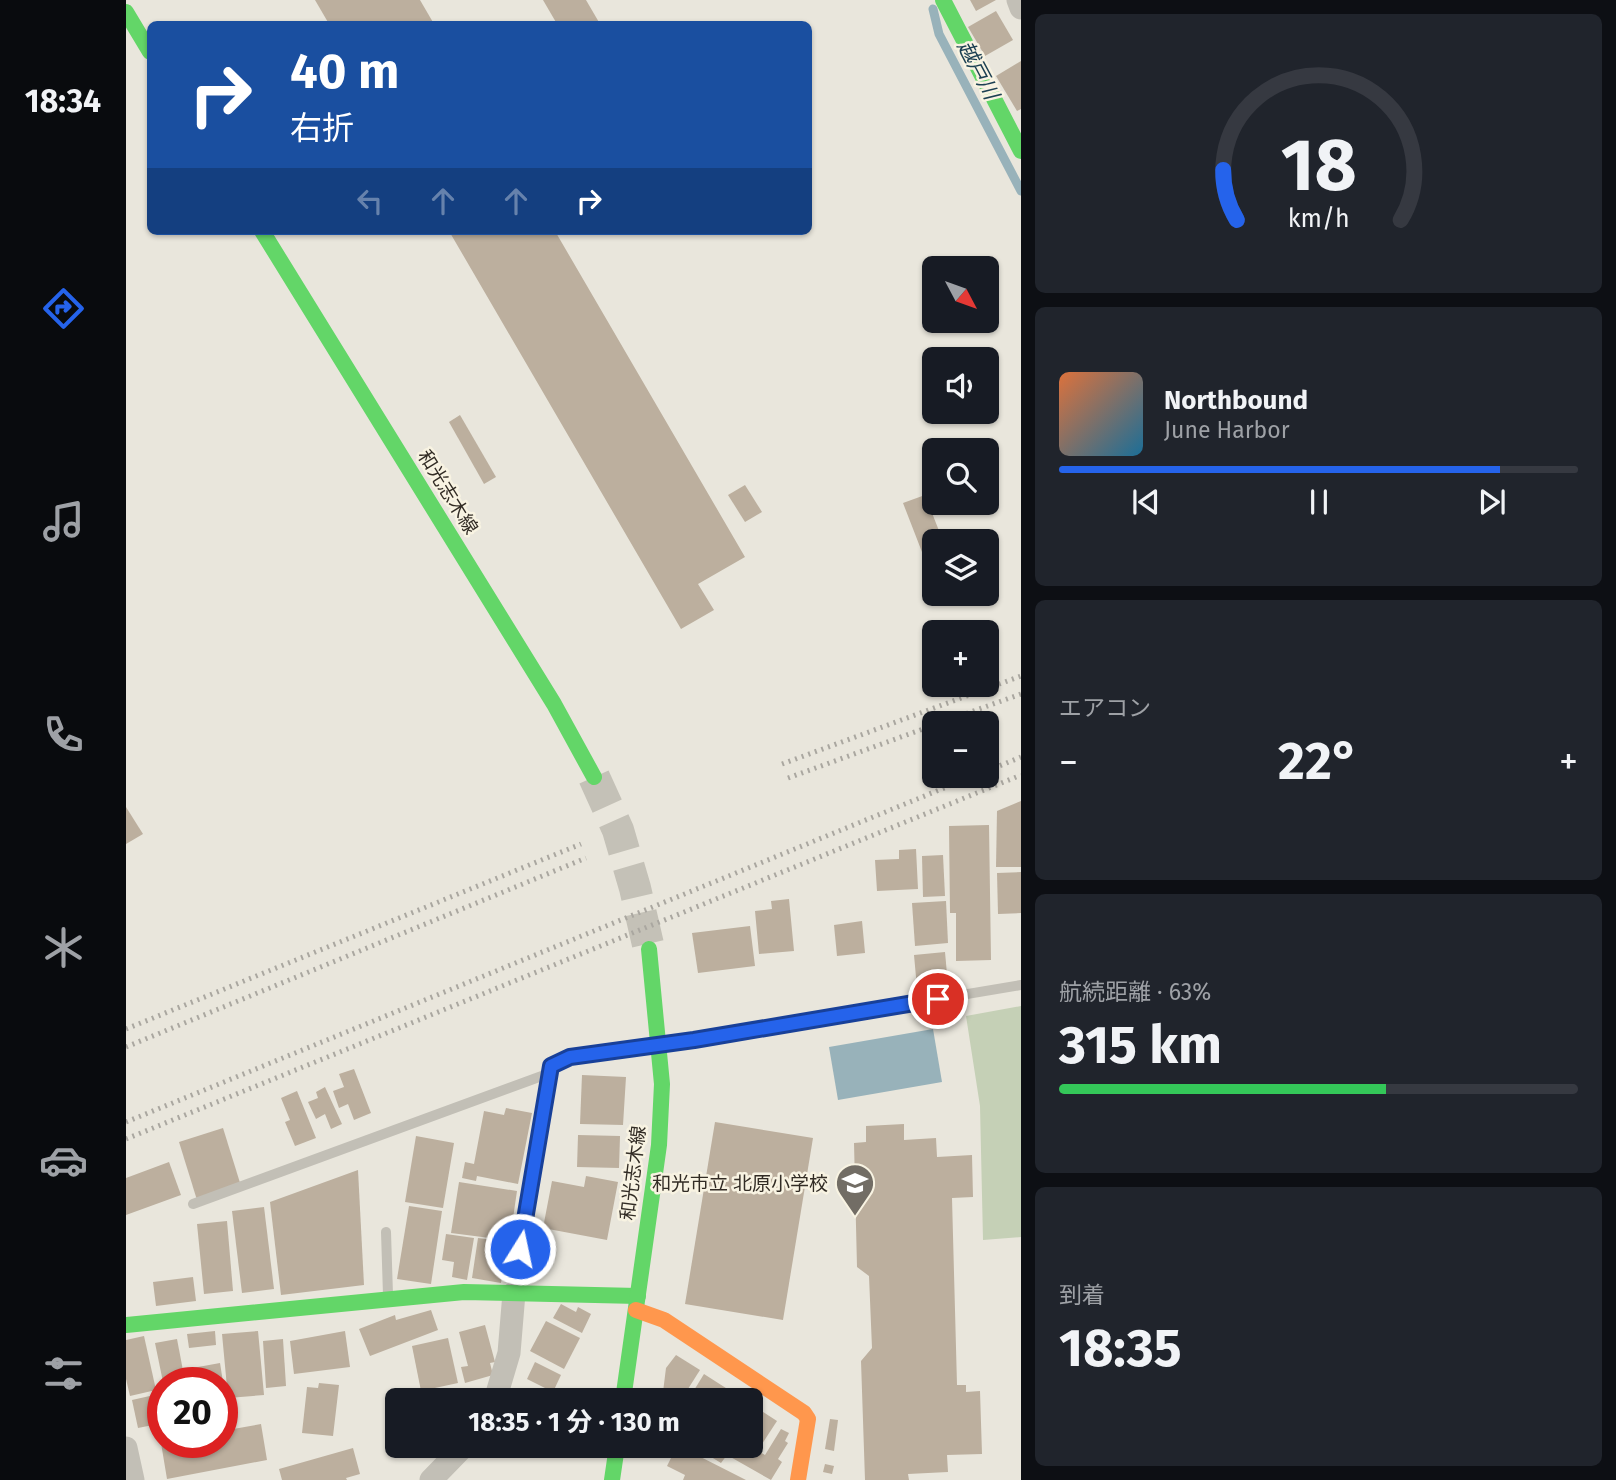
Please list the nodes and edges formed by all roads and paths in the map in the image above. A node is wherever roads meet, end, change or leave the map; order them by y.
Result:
1 (943, 0) edge
2 (1017, 0) edge
3 (1021, 8) edge
4 (126, 12) edge
5 (147, 46) edge
6 (1021, 151) edge
7 (264, 235) edge
8 (594, 777) tunnel mouth
9 (649, 949) tunnel mouth
10 (1021, 985) edge
11 (550, 1073) junction
12 (193, 1204) dead end
13 (386, 1232) dead end
14 (514, 1293) junction
15 (388, 1299) junction
16 (637, 1303) junction
17 (126, 1325) edge
18 (499, 1388) edge
19 (626, 1388) edge
20 (126, 1448) edge
21 (452, 1458) edge
22 (615, 1458) edge
23 (133, 1480) edge
24 (431, 1480) edge
25 (612, 1480) edge
26 (798, 1480) edge

1 - 6 main road
2 - 3 street
4 - 5 main road
7 - 8 main road, 和光志木線
9 - 16 main road, 和光志木線
10 - 11 lane, bridge
11 - 12 lane
11 - 14 lane
13 - 15 lane
14 - 15 main road
14 - 16 main road
14 - 18 street
15 - 17 main road
16 - 19 main road, 和光志木線
16 - 26 main road
20 - 23 street
21 - 24 street
22 - 25 main road

